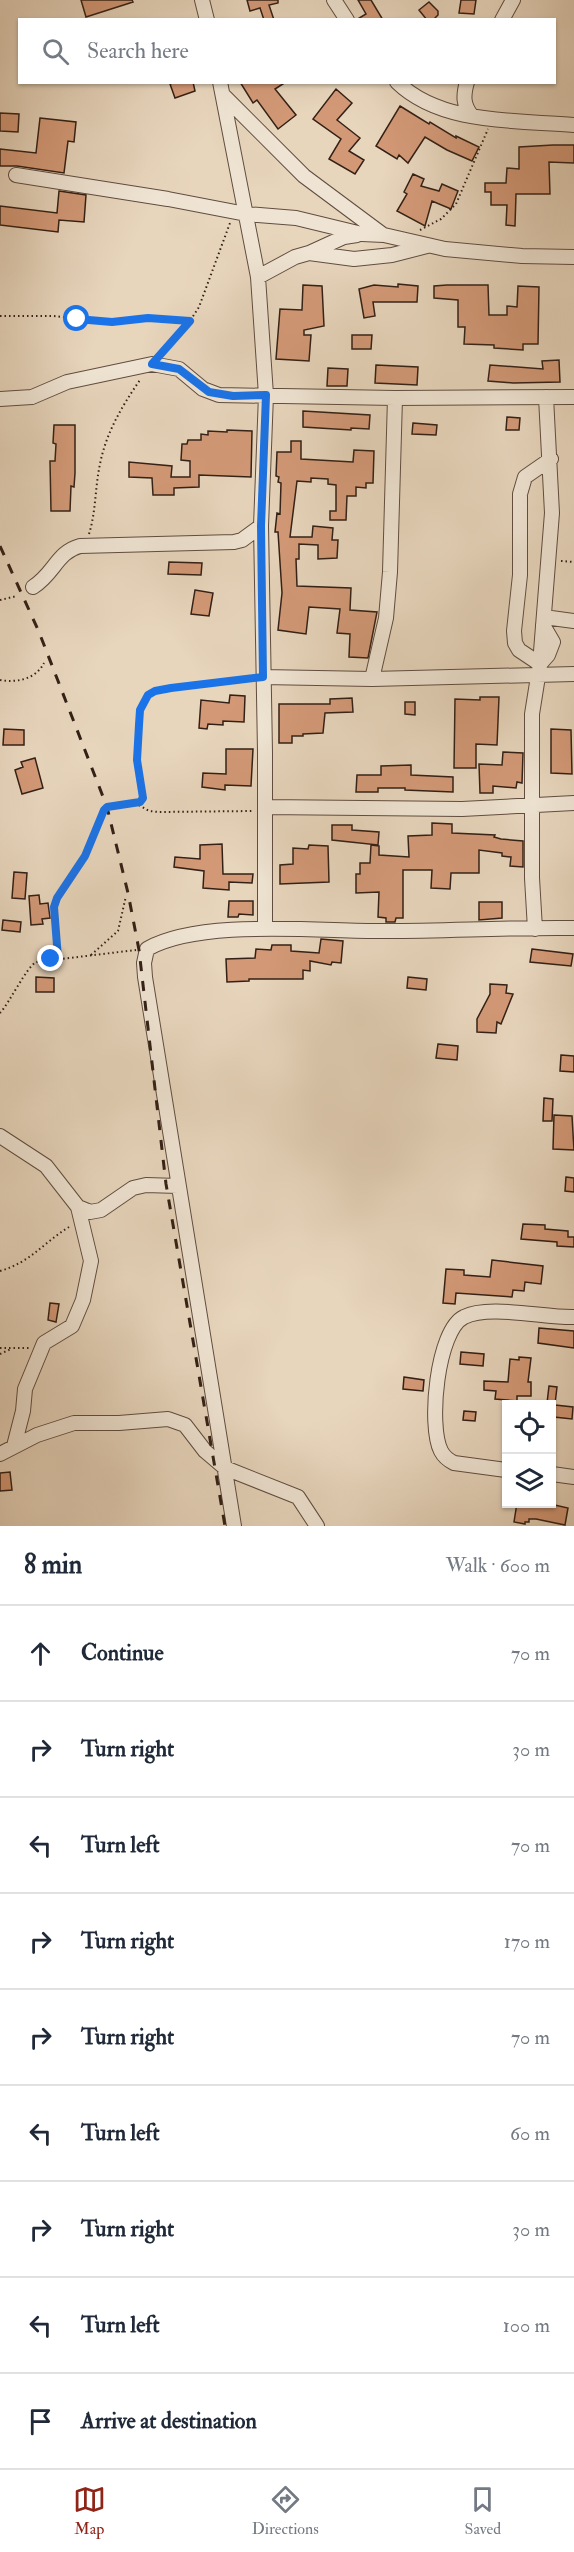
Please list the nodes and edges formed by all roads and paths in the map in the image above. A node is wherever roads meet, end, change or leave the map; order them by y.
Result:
1 (202, 0) edge
2 (334, 0) edge
3 (513, 0) edge
4 (206, 18) edge
5 (346, 18) edge
6 (503, 18) edge
7 (400, 84) edge
8 (467, 84) edge
9 (222, 88) edge
10 (472, 116) junction
11 (491, 118) junction
12 (574, 125) edge
13 (16, 175) dead end
14 (240, 213) junction
15 (362, 234) junction
16 (384, 235) junction
17 (401, 239) junction
18 (429, 246) junction
19 (309, 253) junction
20 (574, 257) edge
21 (258, 277) junction
22 (0, 316) edge
23 (190, 321) junction
24 (150, 365) junction
25 (266, 395) junction
26 (546, 397) junction
27 (574, 397) edge
28 (395, 398) junction
29 (1, 400) edge
30 (551, 459) junction
31 (261, 526) junction
32 (84, 545) junction
33 (33, 587) dead end
34 (17, 596) dead end
35 (0, 600) edge
36 (543, 621) junction
37 (574, 621) edge
38 (44, 663) dead end
39 (539, 670) junction
40 (574, 674) edge
41 (263, 677) junction
42 (372, 679) junction
43 (0, 680) edge
44 (135, 803) junction
45 (574, 803) edge
46 (533, 806) junction
47 (265, 809) junction
48 (126, 896) dead end
49 (574, 928) edge
50 (265, 929) junction
51 (535, 929) junction
52 (147, 949) junction
53 (91, 955) junction
54 (58, 958) junction
55 (0, 1013) edge
56 (0, 1136) edge
57 (178, 1186) junction
58 (100, 1210) junction
59 (80, 1213) junction
60 (88, 1241) junction
61 (0, 1271) edge
62 (574, 1317) edge
63 (44, 1343) junction
64 (0, 1348) edge
65 (11, 1349) junction
66 (0, 1354) edge
67 (0, 1441) edge
68 (15, 1441) junction
69 (0, 1454) edge
70 (225, 1468) junction
71 (502, 1469) edge
72 (556, 1475) edge
73 (574, 1477) edge
74 (234, 1526) edge
75 (317, 1526) edge

1 - 4 street
2 - 5 street
3 - 6 street
7 - 10 street
8 - 10 street
9 - 14 street
9 - 16 street
10 - 11 street
11 - 12 street
11 - 17 path
13 - 14 street
14 - 15 street
14 - 21 street
14 - 23 path
15 - 16 street
15 - 19 street
16 - 17 street
17 - 18 street
18 - 19 street
18 - 20 street
19 - 21 street
21 - 25 street
22 - 23 path
23 - 24 path
24 - 25 street
24 - 29 street
24 - 32 path
25 - 28 street
25 - 31 street
26 - 27 street
26 - 28 street
26 - 30 street
28 - 42 street
30 - 36 street
30 - 39 street
31 - 32 street
31 - 41 street
32 - 33 street
34 - 35 path
36 - 37 street
36 - 39 street
38 - 43 path
39 - 40 street
39 - 42 street
39 - 46 street
41 - 42 street
41 - 44 path
41 - 47 street
44 - 47 path
44 - 54 path
45 - 46 street
46 - 47 street
46 - 51 street
47 - 50 street
48 - 53 path
49 - 51 street
50 - 51 street
50 - 52 street
52 - 53 path
52 - 57 street
53 - 54 path
54 - 55 path
56 - 59 street
57 - 58 street
57 - 70 street
58 - 59 street
58 - 60 street
59 - 60 street
59 - 61 path
60 - 63 street
62 - 71 street
63 - 65 path
63 - 68 street
64 - 65 path
65 - 66 path
67 - 68 street
68 - 69 street
68 - 70 street
70 - 74 street
70 - 75 street
72 - 73 street

